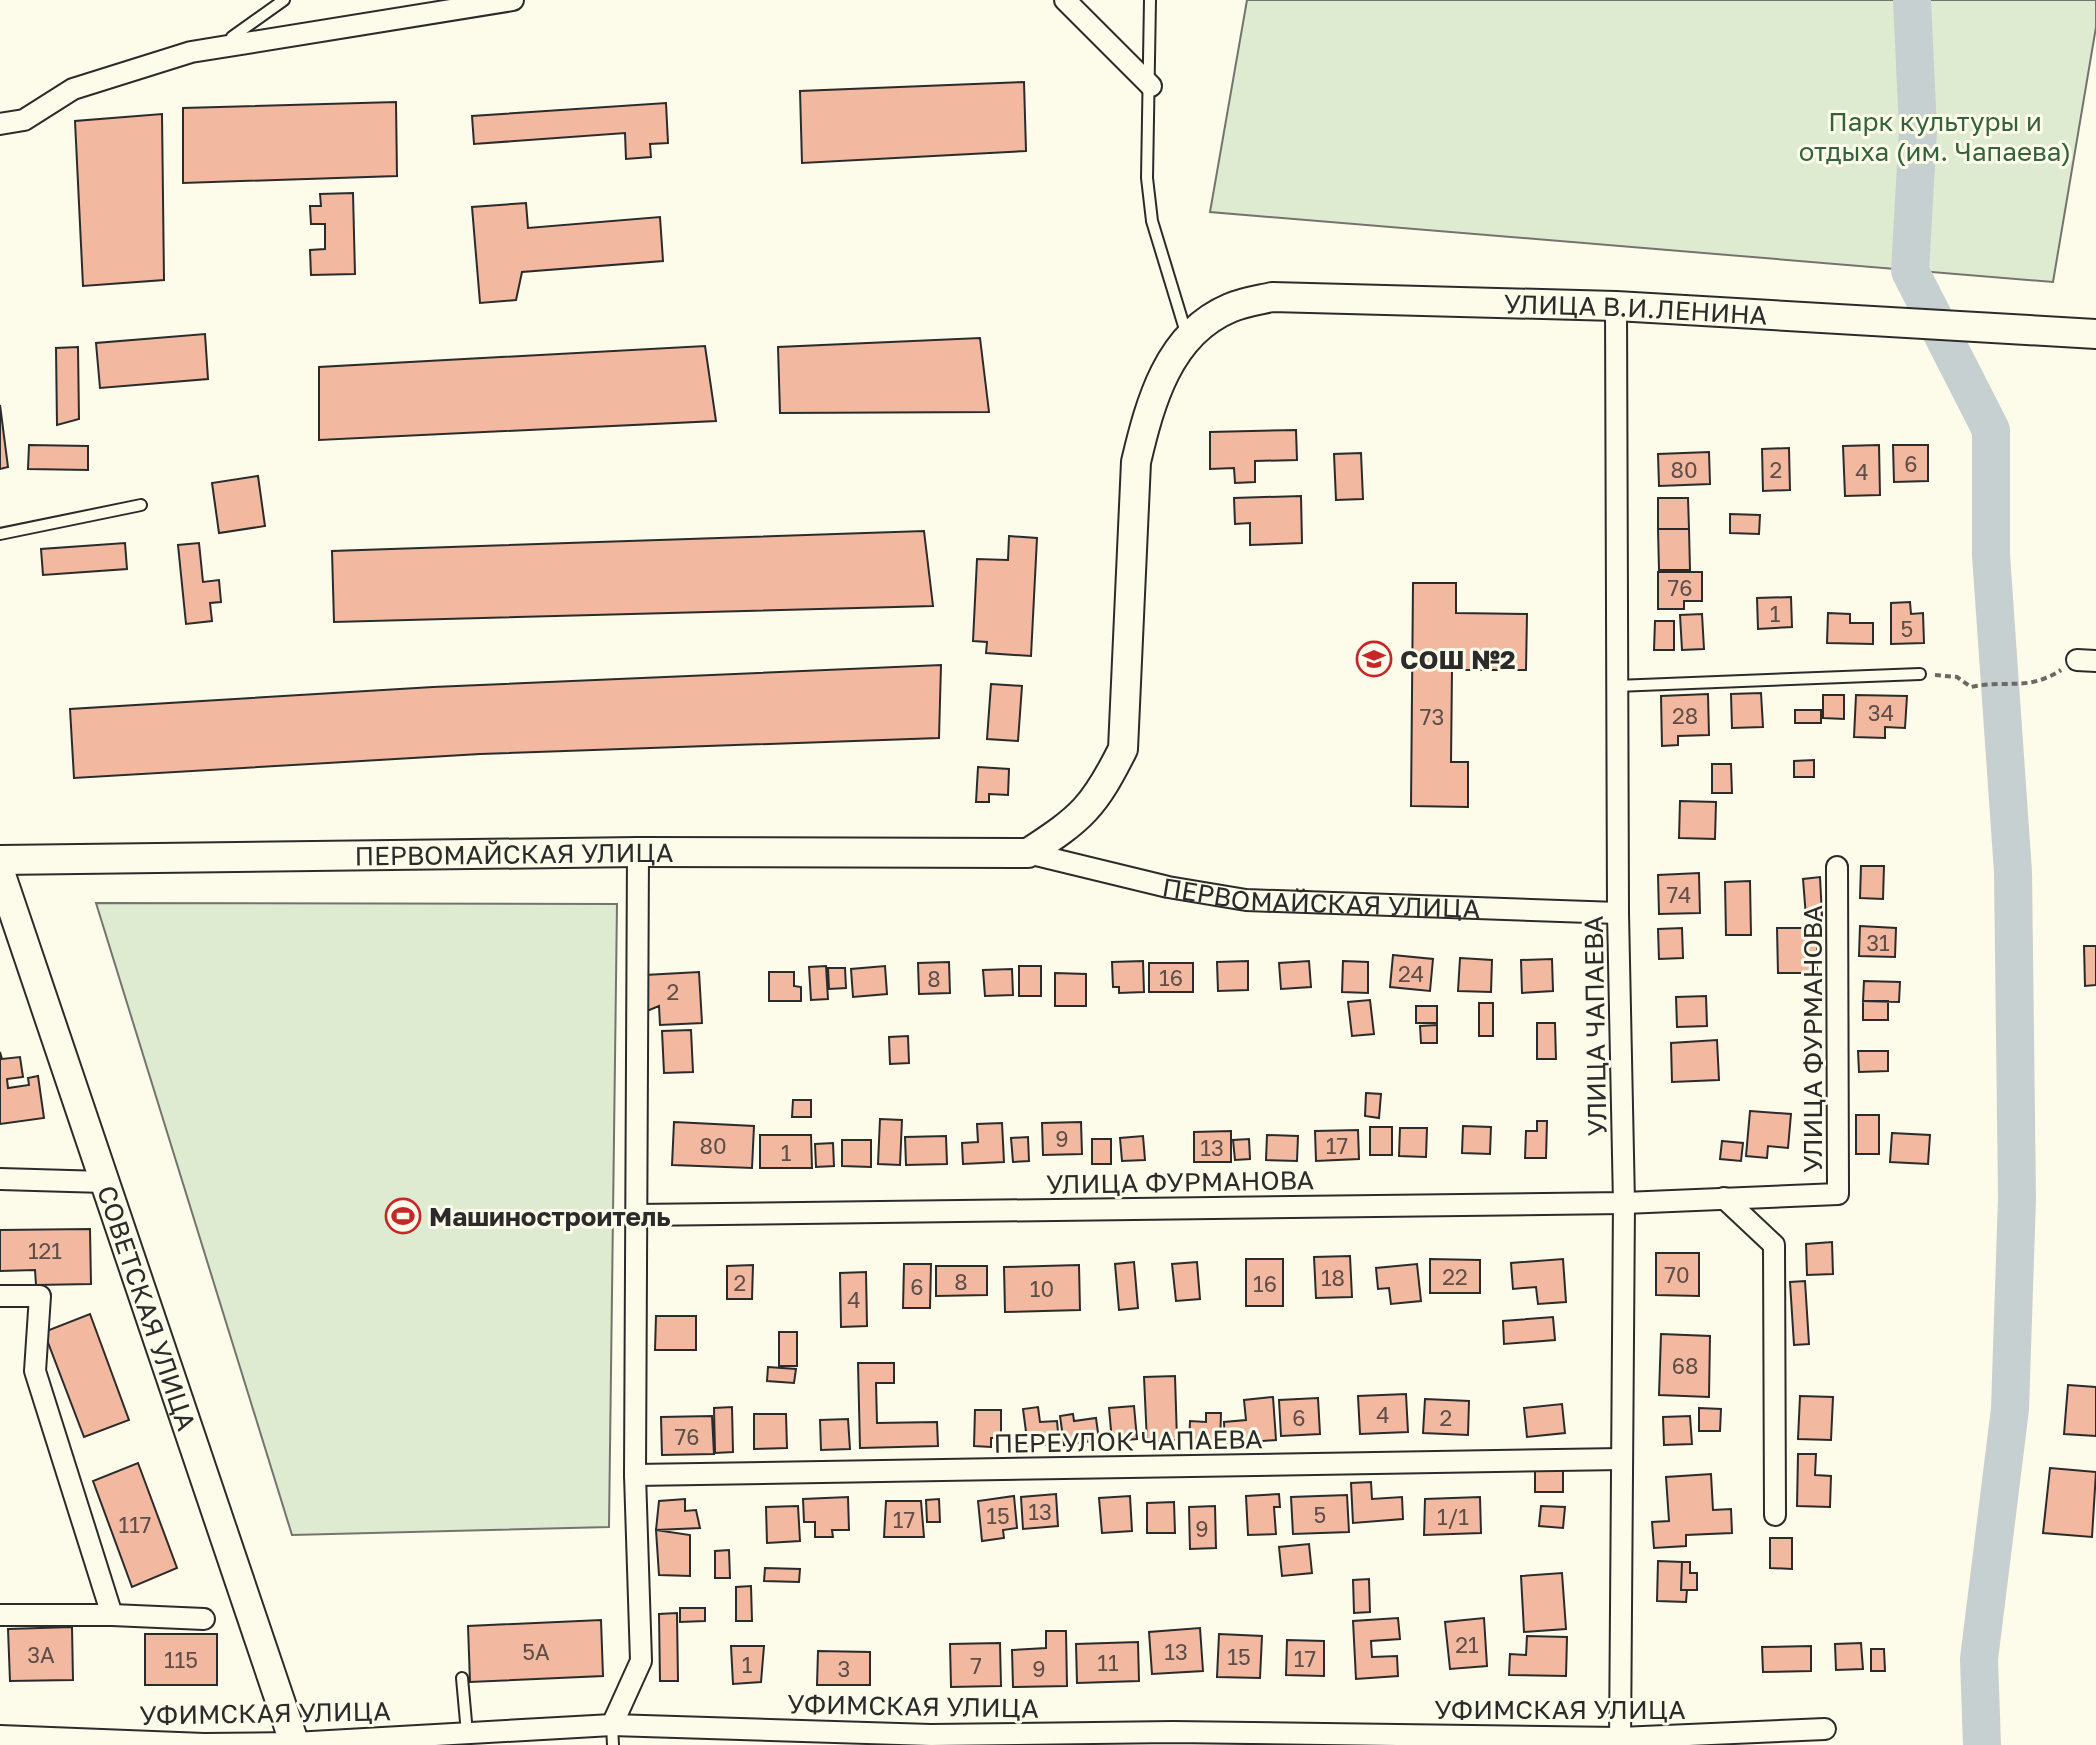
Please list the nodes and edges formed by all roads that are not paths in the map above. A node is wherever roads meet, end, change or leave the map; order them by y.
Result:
1 (284, 0) edge
2 (513, 0) edge
3 (1065, 0) edge
4 (1150, 0) edge
5 (229, 46) junction
6 (1151, 86) junction
7 (0, 124) edge
8 (1616, 306) junction
9 (2096, 334) edge
10 (1187, 337) junction
11 (141, 505) dead end
12 (0, 534) edge
13 (1920, 674) road end
14 (1616, 686) junction
15 (638, 852) junction
16 (1028, 853) junction
17 (0, 860) edge
18 (1837, 867) dead end
19 (0, 872) edge
20 (1618, 913) junction
21 (0, 1179) edge
22 (104, 1182) junction
23 (1724, 1198) junction
24 (1624, 1203) junction
25 (636, 1215) junction
26 (0, 1296) edge
27 (1622, 1459) junction
28 (635, 1475) junction
29 (1775, 1515) dead end
30 (0, 1615) edge
31 (112, 1615) junction
32 (204, 1619) dead end
33 (462, 1678) dead end
34 (1825, 1729) dead end
35 (467, 1733) junction
36 (613, 1735) edge
37 (0, 1736) edge
38 (932, 1740) edge
39 (1620, 1741) edge
40 (294, 1744) edge

1 - 5 lane
2 - 5 street
3 - 6 street
4 - 6 lane
5 - 7 street
6 - 10 lane
8 - 9 main road, УЛИЦА В.И.ЛЕНИНА
8 - 10 main road, УЛИЦА В.И.ЛЕНИНА
8 - 14 street, УЛИЦА ЧАПАЕВА
10 - 16 main road
11 - 12 lane
13 - 14 lane
14 - 20 street, УЛИЦА ЧАПАЕВА
15 - 16 main road, ПЕРВОМАЙСКАЯ УЛИЦА
15 - 17 main road, ПЕРВОМАЙСКАЯ УЛИЦА
15 - 25 street
16 - 20 street, ПЕРВОМАЙСКАЯ УЛИЦА
18 - 23 street, УЛИЦА ФУРМАНОВА
19 - 22 main road, СОВЕТСКАЯ УЛИЦА
20 - 24 street, УЛИЦА ЧАПАЕВА
21 - 22 street
22 - 40 main road, СОВЕТСКАЯ УЛИЦА
23 - 24 street, УЛИЦА ФУРМАНОВА
23 - 29 street
24 - 25 street, УЛИЦА ФУРМАНОВА
24 - 27 street, УЛИЦА ЧАПАЕВА
25 - 28 street
26 - 31 street
27 - 28 street, ПЕРЕУЛОК ЧАПАЕВА
27 - 39 street, УЛИЦА ЧАПАЕВА
28 - 36 street
30 - 31 street
31 - 32 street
33 - 35 lane
34 - 39 street, УФИМСКАЯ УЛИЦА
35 - 36 street, УФИМСКАЯ УЛИЦА
35 - 40 street, УФИМСКАЯ УЛИЦА
36 - 38 street, УФИМСКАЯ УЛИЦА
37 - 40 street, УФИМСКАЯ УЛИЦА
38 - 39 street, УФИМСКАЯ УЛИЦА

